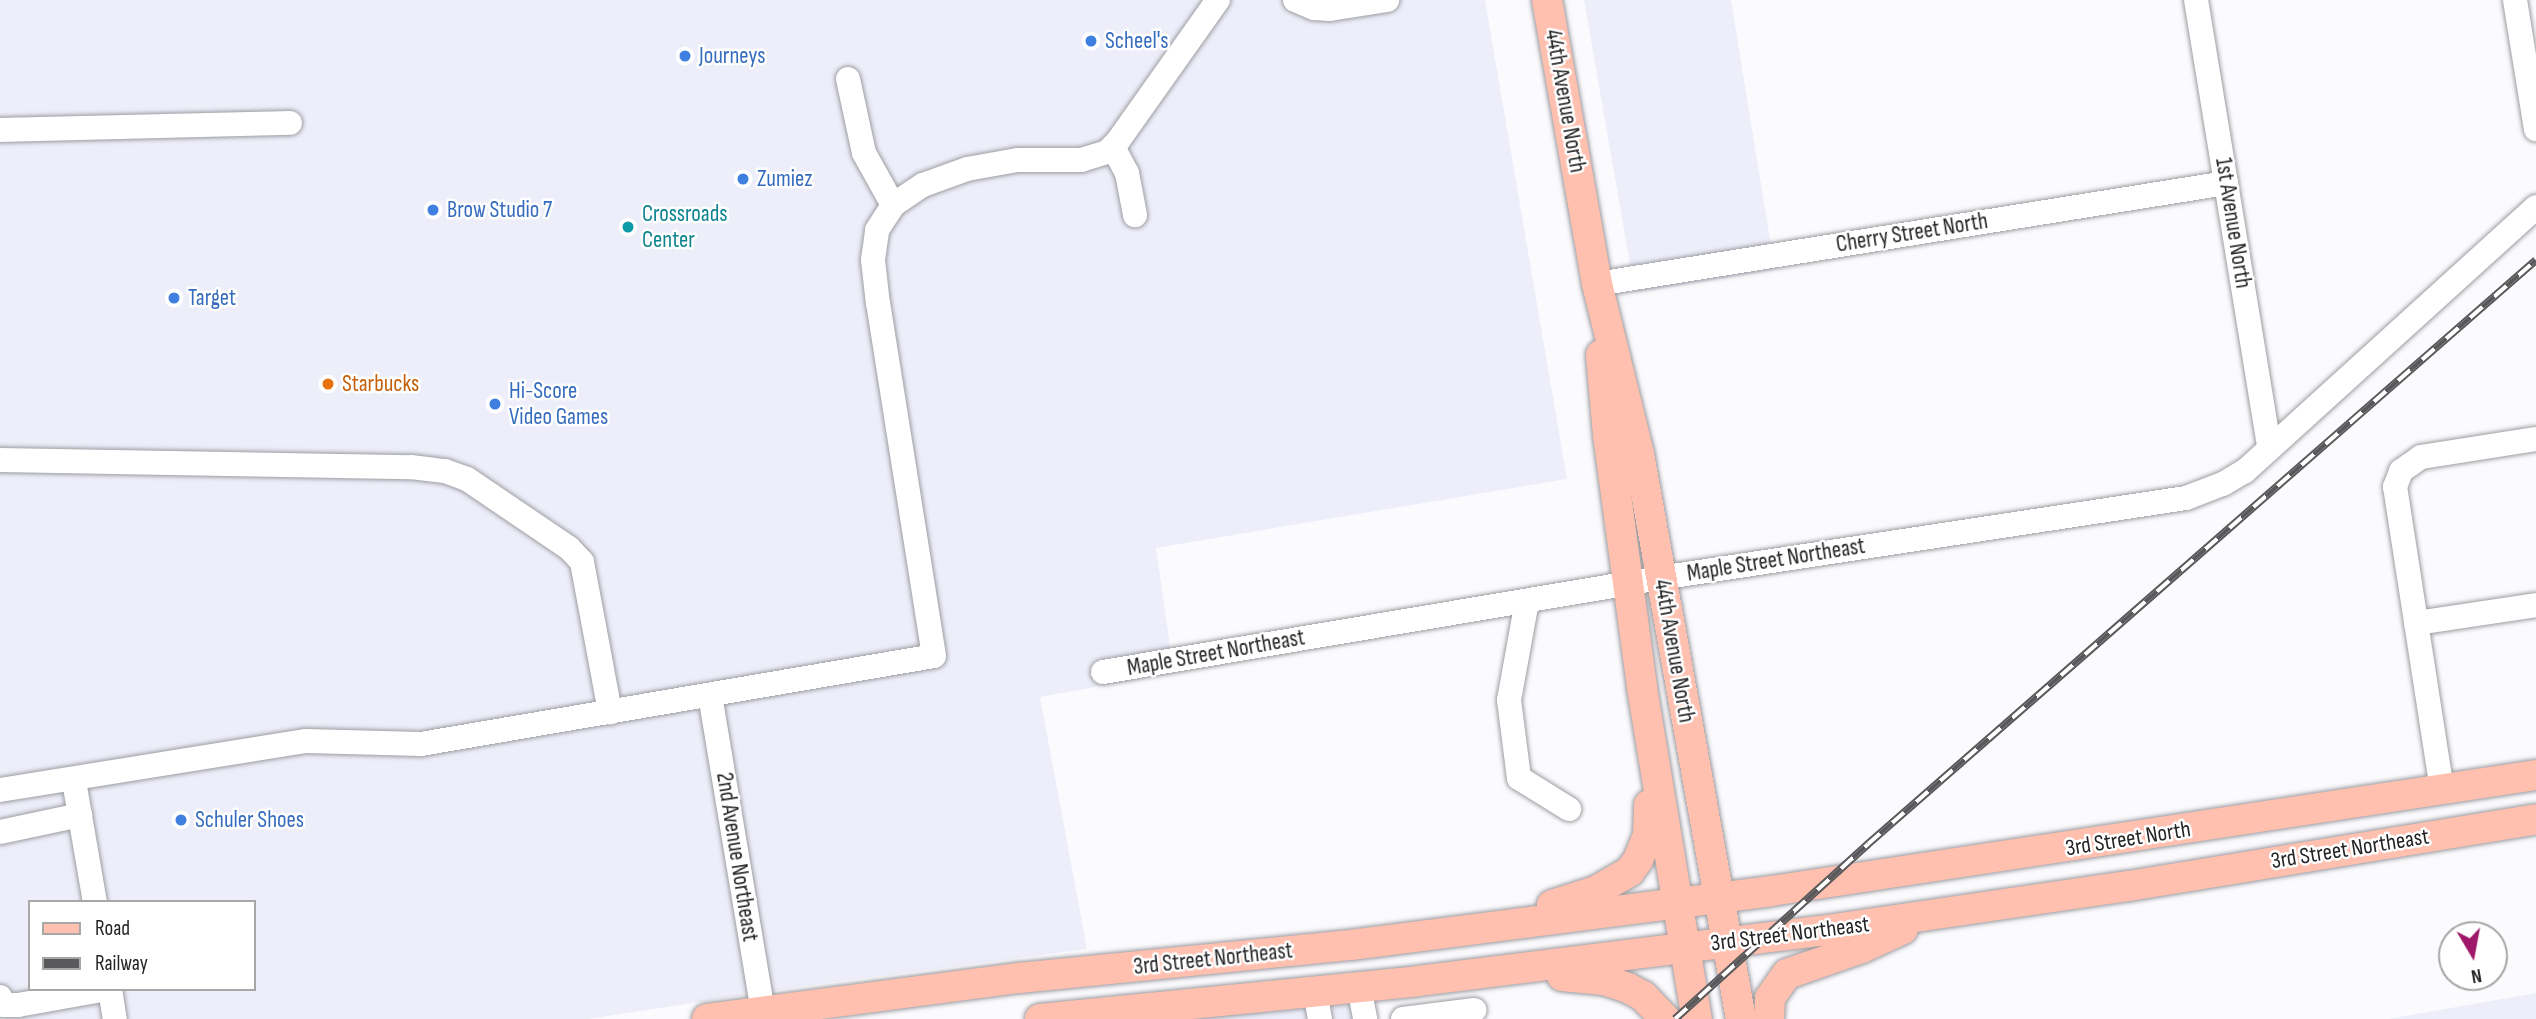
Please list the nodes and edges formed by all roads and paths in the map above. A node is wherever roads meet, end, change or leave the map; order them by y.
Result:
1 (1217, 0) edge
2 (1295, 0) edge
3 (1387, 0) edge
4 (1547, 0) edge
5 (2196, 0) edge
6 (2515, 0) edge
7 (848, 79) dead end
8 (290, 123) dead end
9 (2536, 129) edge
10 (0, 130) edge
11 (1113, 147) junction
12 (2226, 183) junction
13 (893, 205) junction
14 (2536, 208) edge
15 (1135, 215) dead end
16 (1597, 284) junction
17 (2536, 439) edge
18 (2269, 446) junction
19 (0, 460) edge
20 (1660, 578) junction
21 (1628, 584) junction
22 (1527, 601) junction
23 (2536, 605) edge
24 (2416, 623) junction
25 (1637, 651) junction
26 (1103, 672) dead end
27 (710, 695) junction
28 (610, 712) junction
29 (2536, 775) edge
30 (74, 780) junction
31 (0, 790) edge
32 (2442, 790) junction
33 (1569, 809) dead end
34 (80, 815) junction
35 (2536, 819) edge
36 (0, 832) edge
37 (1719, 898) junction
38 (95, 900) edge
39 (1679, 903) junction
40 (1931, 916) junction
41 (1377, 942) junction
42 (1727, 942) junction
43 (1686, 948) junction
44 (1467, 975) junction
45 (1359, 987) junction
46 (98, 991) edge
47 (109, 991) edge
48 (0, 997) edge
49 (1317, 1005) edge
50 (763, 1015) edge
51 (1475, 1015) edge
52 (116, 1019) edge
53 (707, 1019) edge
54 (1048, 1019) edge
55 (1365, 1019) edge
56 (1402, 1019) edge
57 (1665, 1019) edge
58 (1697, 1019) edge
59 (1741, 1019) edge
60 (1769, 1019) edge

1 - 11 street
2 - 3 street
4 - 16 main road, 44th Avenue North
5 - 12 street, 1st Avenue North
6 - 9 street
7 - 13 street
8 - 10 street
11 - 13 street
11 - 15 street
12 - 16 street, Cherry Street North
12 - 18 street, 1st Avenue North
13 - 27 street
14 - 18 street, Maple Street Northeast
16 - 20 main road, 44th Avenue North
16 - 21 main road, 44th Avenue North
17 - 24 street
18 - 20 street, Maple Street Northeast
19 - 28 street
20 - 21 street, Maple Street Northeast
20 - 37 main road, 44th Avenue North
21 - 22 street, Maple Street Northeast
21 - 25 main road, 44th Avenue North
22 - 26 street, Maple Street Northeast
22 - 33 street
23 - 24 street
24 - 32 street
25 - 39 main road, 44th Avenue North
25 - 41 main road
27 - 28 street
27 - 50 street, 2nd Avenue Northeast
28 - 30 street
29 - 32 main road, 3rd Street North
30 - 31 street
30 - 34 street
32 - 37 main road, 3rd Street North
34 - 36 street
34 - 38 street
35 - 40 main road, 3rd Street Northeast
37 - 39 main road, 3rd Street Northeast
37 - 42 main road, 44th Avenue North
39 - 41 main road, 3rd Street Northeast
39 - 43 main road, 44th Avenue North
40 - 42 main road, 3rd Street Northeast
40 - 60 main road
41 - 50 main road, 3rd Street Northeast
42 - 43 main road, 3rd Street Northeast
42 - 59 main road, 44th Avenue North
43 - 44 main road, 3rd Street Northeast
43 - 58 main road, 44th Avenue North
44 - 45 main road, 3rd Street Northeast
44 - 51 street
44 - 57 main road
45 - 49 main road, 3rd Street Northeast
45 - 55 street
46 - 48 street
47 - 52 street
49 - 54 main road, 3rd Street Northeast
50 - 53 main road, 3rd Street Northeast
51 - 56 street

